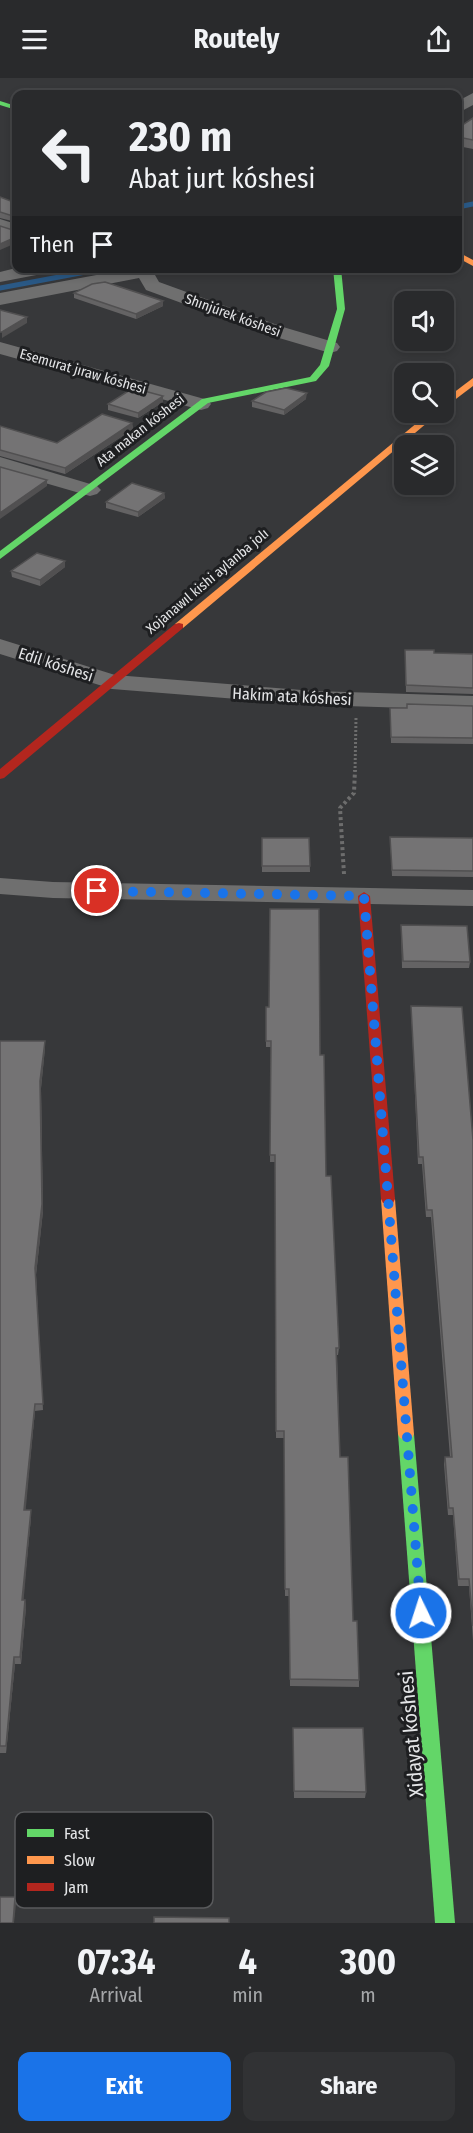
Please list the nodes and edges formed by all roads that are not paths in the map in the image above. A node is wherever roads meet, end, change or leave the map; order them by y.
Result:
1 (20, 273) edge
2 (139, 273) edge
3 (145, 273) edge
4 (337, 273) edge
5 (0, 277) edge
6 (0, 299) edge
7 (330, 347) junction
8 (0, 348) edge
9 (473, 381) edge
10 (454, 397) edge
11 (201, 404) junction
12 (422, 423) edge
13 (0, 463) edge
14 (90, 490) junction
15 (0, 556) edge
16 (0, 646) edge
17 (112, 682) junction
18 (473, 703) edge
19 (0, 775) edge
20 (0, 886) edge
21 (355, 896) junction
22 (473, 898) edge
23 (445, 1923) edge

1 - 5 street
2 - 6 street
3 - 7 street, Shınjúrek kóshesi
4 - 7 street, Ata makan kóshesi
7 - 11 street, Ata makan kóshesi
8 - 11 street, Esemurat jıraw kóshesi
9 - 10 street
11 - 14 street, Ata makan kóshesi
12 - 17 street, Xojanawıl kishi aylanba jolı
13 - 14 street
14 - 15 street, Ata makan kóshesi
16 - 17 street, Edil kóshesi
17 - 18 street, Hakim ata kóshesi
17 - 19 street, Xojanawıl kishi aylanba jolı
20 - 21 street
21 - 22 street
21 - 23 street, Xidayat kóshesi

